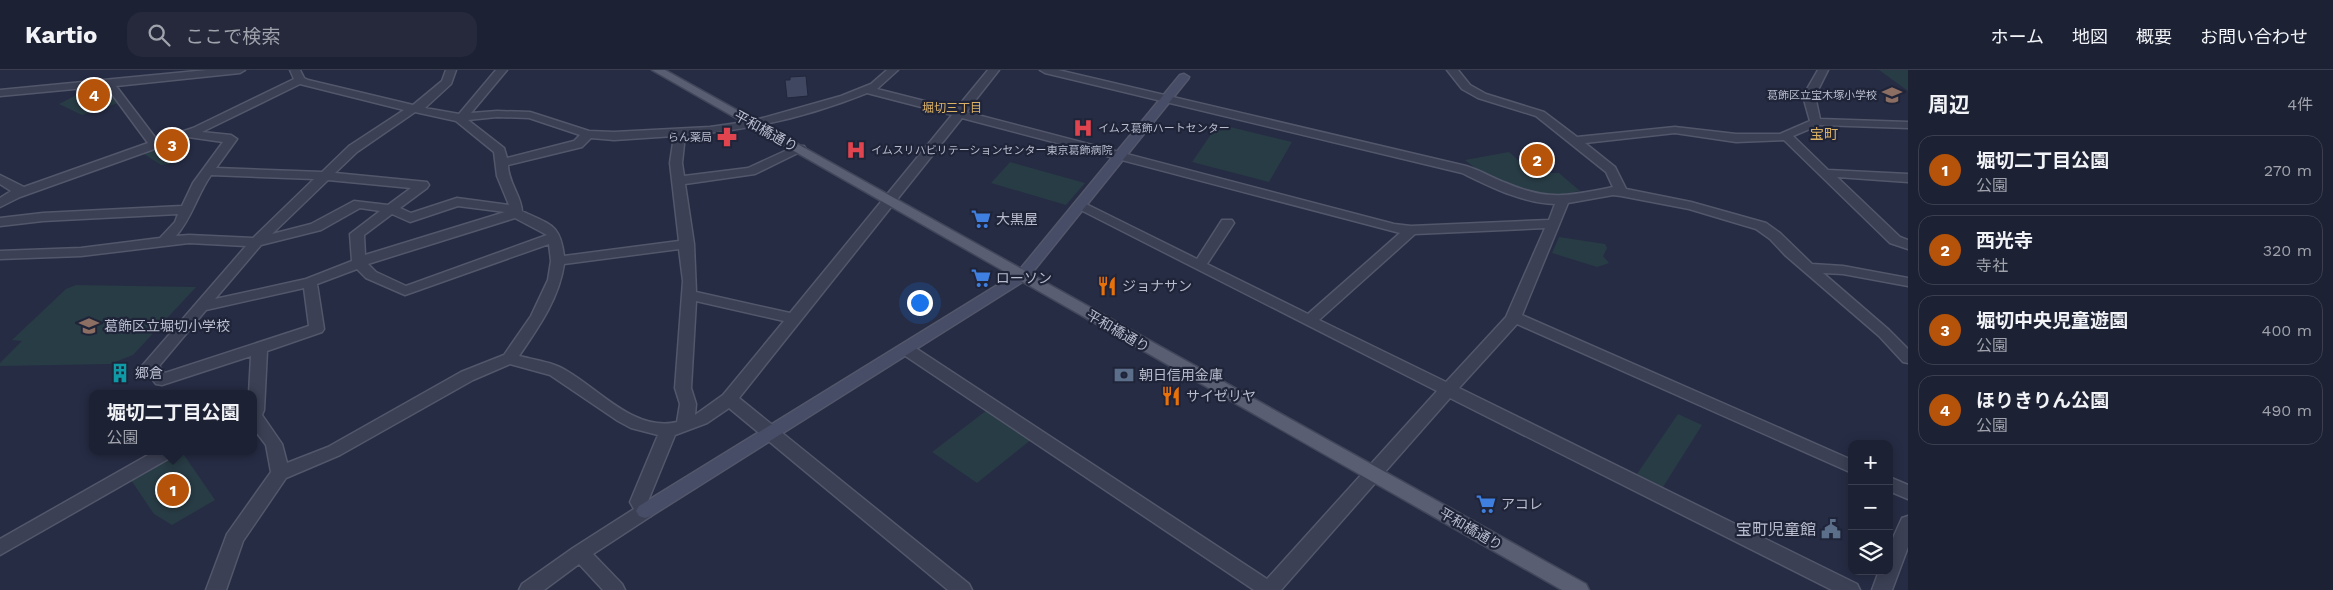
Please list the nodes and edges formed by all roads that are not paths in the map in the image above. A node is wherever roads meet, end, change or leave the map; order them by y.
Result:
1 (240, 70) edge
2 (451, 70) edge
3 (502, 70) edge
4 (657, 70) edge
5 (893, 70) edge
6 (994, 70) edge
7 (1045, 70) edge
8 (1452, 70) edge
9 (1823, 70) edge
10 (297, 75) edge
11 (1184, 77) dead end
12 (113, 82) junction
13 (869, 90) junction
14 (0, 93) edge
15 (1166, 99) junction
16 (416, 109) junction
17 (959, 114) junction
18 (463, 119) junction
19 (1817, 122) junction
20 (753, 124) junction
21 (1908, 125) edge
22 (680, 132) junction
23 (187, 134) junction
24 (588, 134) junction
25 (1786, 136) junction
26 (1574, 141) junction
27 (155, 145) junction
28 (800, 149) junction
29 (1120, 156) junction
30 (502, 163) junction
31 (208, 170) junction
32 (1824, 174) junction
33 (324, 176) junction
34 (1908, 178) edge
35 (0, 179) edge
36 (678, 181) junction
37 (27, 191) junction
38 (1621, 192) junction
39 (889, 200) junction
40 (1563, 200) junction
41 (0, 203) edge
42 (1079, 206) junction
43 (391, 209) junction
44 (186, 210) junction
45 (516, 214) junction
46 (0, 222) edge
47 (1227, 223) dead end
48 (1554, 224) junction
49 (1411, 230) junction
50 (555, 238) junction
51 (164, 242) junction
52 (256, 242) junction
53 (687, 244) junction
54 (1908, 245) edge
55 (0, 255) edge
56 (558, 261) junction
57 (359, 263) junction
58 (1199, 266) junction
59 (1810, 268) junction
60 (1022, 276) junction
61 (310, 282) junction
62 (1908, 282) edge
63 (689, 295) junction
64 (200, 307) junction
65 (1514, 317) junction
66 (795, 319) junction
67 (1310, 320) junction
68 (259, 348) junction
69 (906, 349) junction
70 (1908, 358) edge
71 (509, 359) junction
72 (257, 390) edge
73 (1449, 391) junction
74 (729, 399) junction
75 (257, 421) edge
76 (676, 428) junction
77 (769, 434) junction
78 (162, 455) edge
79 (1848, 465) edge
80 (280, 473) junction
81 (1373, 473) junction
82 (1891, 485) edge
83 (1908, 492) edge
84 (645, 511) junction
85 (1908, 523) edge
86 (0, 548) edge
87 (580, 552) junction
88 (1893, 561) edge
89 (1888, 575) edge
90 (216, 590) edge
91 (529, 590) edge
92 (615, 590) edge
93 (962, 590) edge
94 (1269, 590) edge
95 (1579, 590) edge
96 (1850, 590) edge
97 (1882, 590) edge

1 - 12 street
2 - 16 street
3 - 18 street
4 - 20 main road, 平和橋通り
5 - 13 street
6 - 17 street
7 - 15 street
8 - 26 street
9 - 19 street
10 - 16 street
10 - 23 street
11 - 15 street
12 - 14 street
12 - 27 street
13 - 17 street
13 - 20 street
15 - 29 street
15 - 40 street
16 - 18 street
16 - 33 street
17 - 29 street
17 - 39 street
18 - 24 street
18 - 30 street
19 - 21 street
19 - 25 street
20 - 22 street
20 - 28 main road, 平和橋通り
22 - 24 street
22 - 36 street
23 - 27 street
23 - 31 street
24 - 30 street
25 - 26 street
25 - 32 street
26 - 38 street
27 - 37 street
28 - 36 street
28 - 39 main road, 平和橋通り
29 - 42 street
29 - 49 street
30 - 45 street
31 - 33 street
31 - 44 street
32 - 34 street
32 - 54 street
33 - 43 street
33 - 52 street
35 - 37 street
36 - 53 street
37 - 41 street
38 - 40 street
38 - 59 street
39 - 60 main road, 平和橋通り
39 - 66 street
40 - 48 street
42 - 58 street
42 - 60 street
43 - 45 street
43 - 52 street
43 - 57 street
44 - 46 street
44 - 51 street
45 - 50 street
45 - 57 street
47 - 58 street
48 - 49 street
48 - 65 street
49 - 67 street
50 - 56 street
50 - 57 street
51 - 52 street
51 - 55 street
52 - 64 street
53 - 56 street
53 - 63 street
56 - 71 street
57 - 61 street
58 - 67 street
59 - 62 street
59 - 70 street
60 - 69 street
60 - 81 main road, 平和橋通り
61 - 64 street
61 - 68 street
63 - 66 street
63 - 76 street
64 - 68 street
65 - 73 street
65 - 79 street
66 - 74 street
67 - 73 street
68 - 72 street
69 - 77 street
69 - 94 street
71 - 76 street
71 - 80 street
73 - 81 street
73 - 96 street
74 - 76 street
74 - 77 street
75 - 80 street
76 - 84 street
77 - 84 street
77 - 93 street
78 - 86 street
80 - 90 street
81 - 94 street
81 - 95 main road, 平和橋通り
82 - 83 street
84 - 87 street
85 - 88 street
87 - 91 street
87 - 92 street
89 - 97 street

